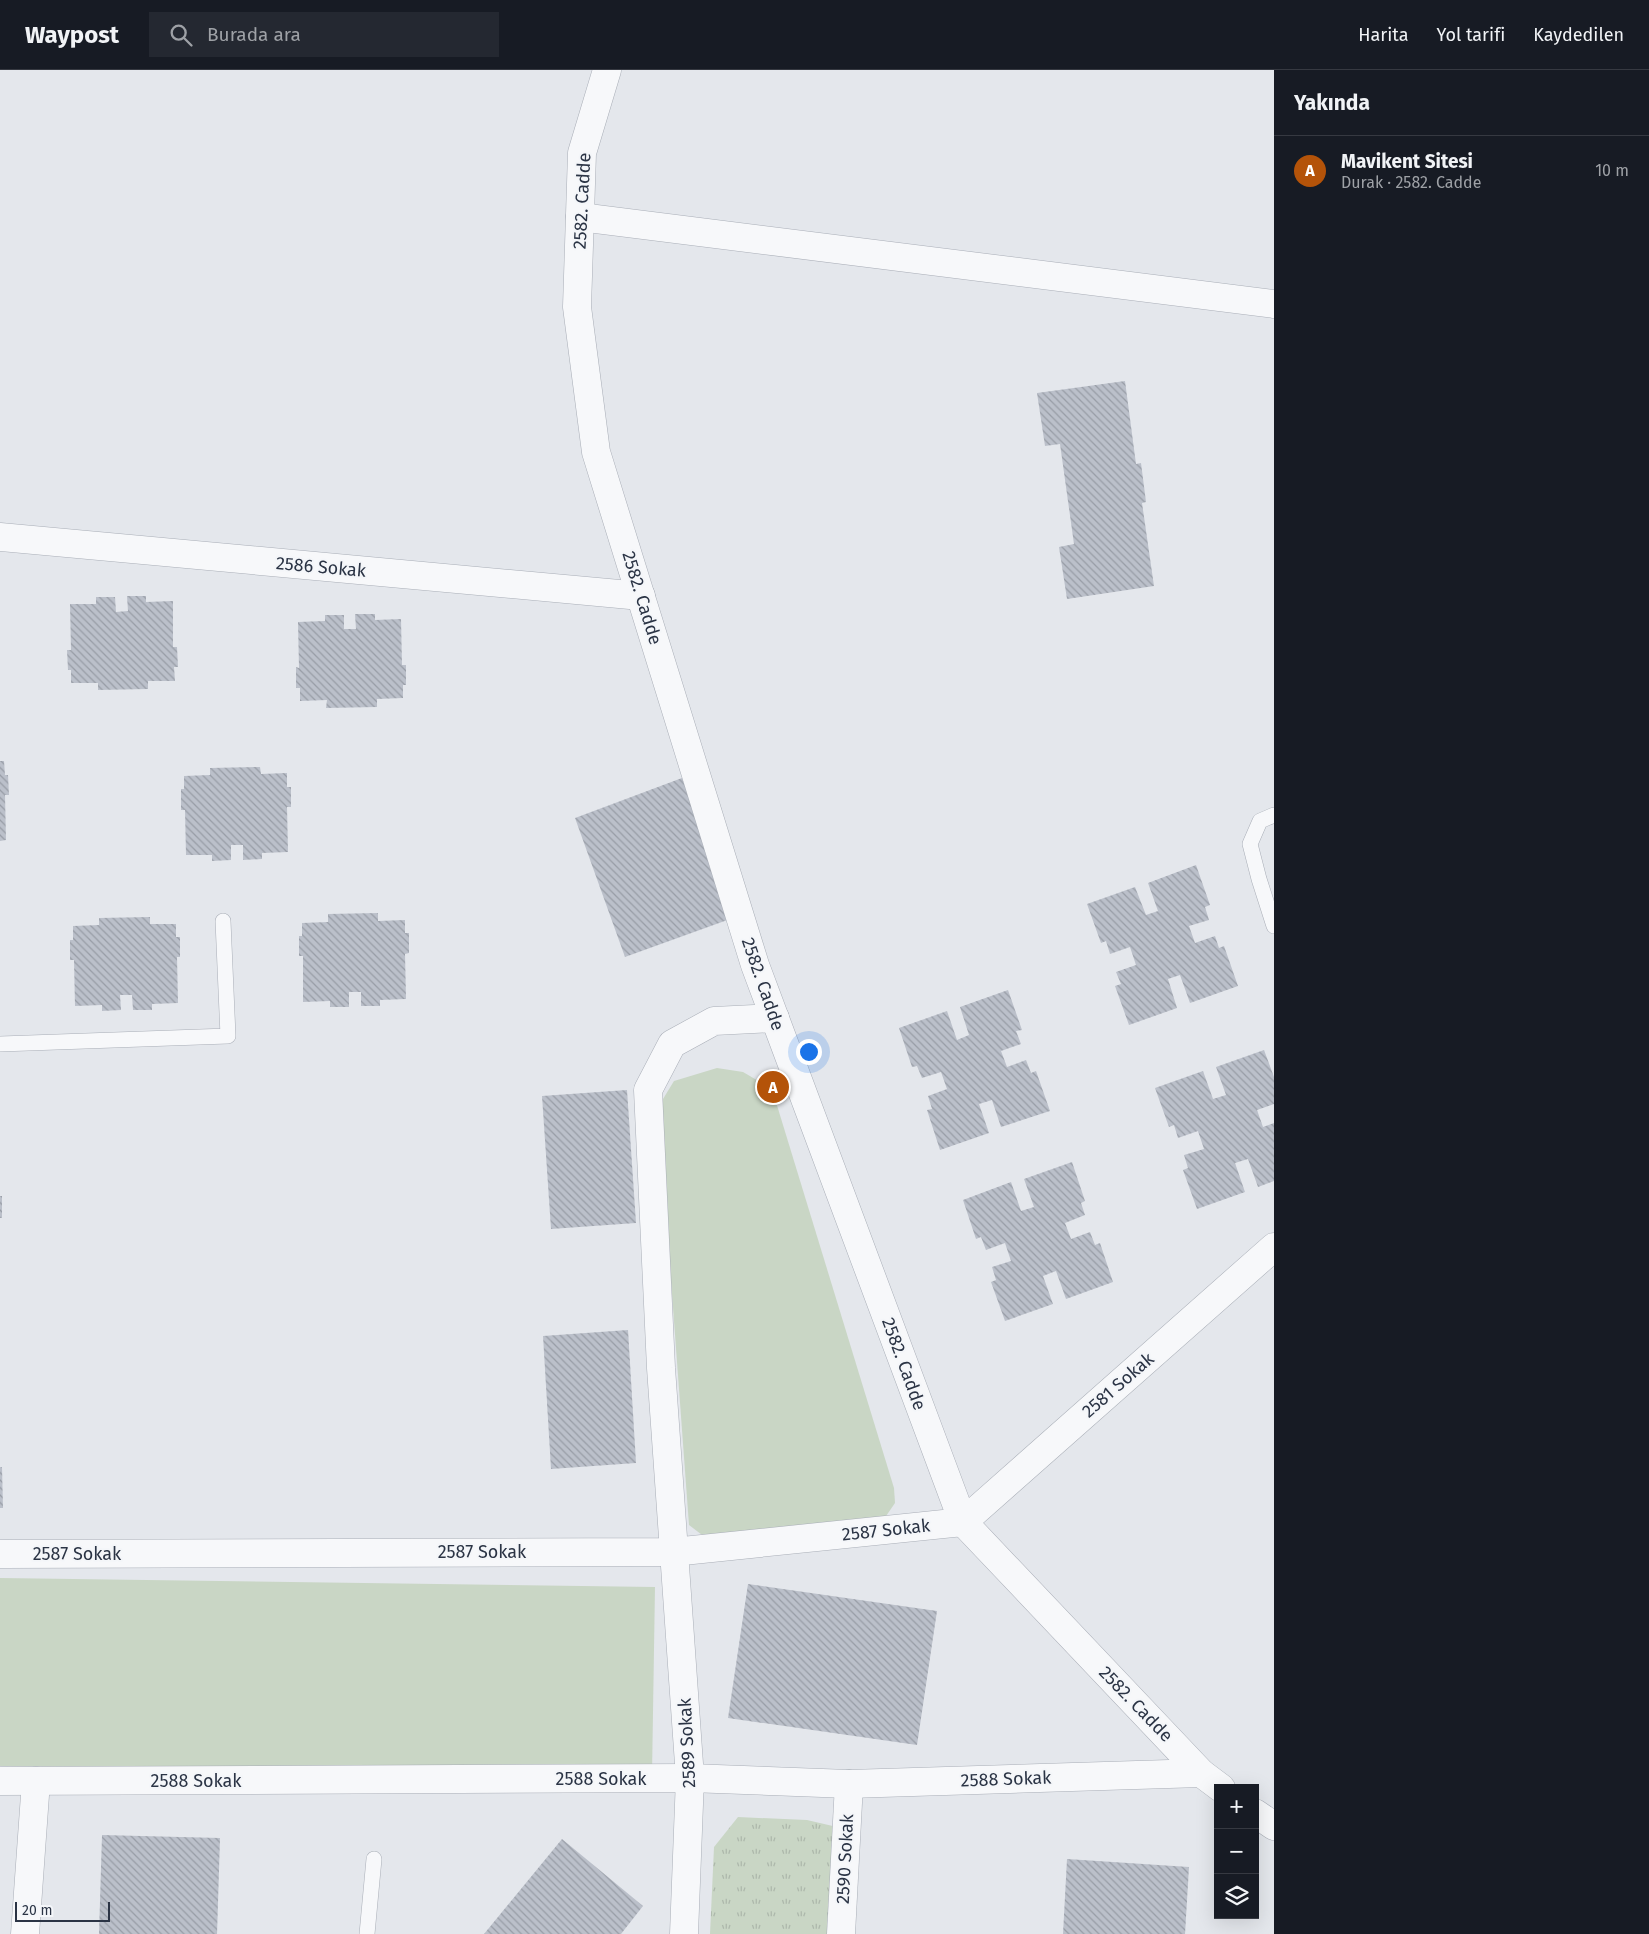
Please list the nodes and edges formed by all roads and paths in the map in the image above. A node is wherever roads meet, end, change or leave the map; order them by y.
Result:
1 (607, 70) edge
2 (580, 217) junction
3 (1274, 304) edge
4 (0, 537) edge
5 (641, 596) junction
6 (1274, 815) edge
7 (223, 921) dead end
8 (1274, 926) edge
9 (775, 1018) junction
10 (0, 1044) edge
11 (1274, 1247) edge
12 (963, 1522) junction
13 (673, 1552) junction
14 (0, 1554) edge
15 (690, 1778) junction
16 (1211, 1780) edge
17 (0, 1781) edge
18 (36, 1781) junction
19 (849, 1784) junction
20 (1259, 1816) edge
21 (1274, 1826) edge
22 (374, 1859) dead end
23 (25, 1934) edge
24 (367, 1934) edge
25 (684, 1934) edge
26 (840, 1934) edge

1 - 2 street, 2582. Cadde
2 - 3 street
2 - 5 street, 2582. Cadde
4 - 5 street, 2586 Sokak
5 - 9 street, 2582. Cadde
6 - 8 lane
7 - 10 lane
9 - 12 street, 2582. Cadde
9 - 13 street, 2589 Sokak
11 - 12 street, 2581 Sokak
12 - 13 street, 2587 Sokak
12 - 16 street, 2582. Cadde
13 - 14 street, 2587 Sokak
13 - 15 street, 2589 Sokak
15 - 18 street, 2588 Sokak
15 - 19 street, 2588 Sokak
15 - 25 street, 2589 Sokak
16 - 19 street, 2588 Sokak
17 - 18 street, 2588 Sokak
18 - 23 street
19 - 26 street, 2590 Sokak
20 - 21 street
22 - 24 lane

